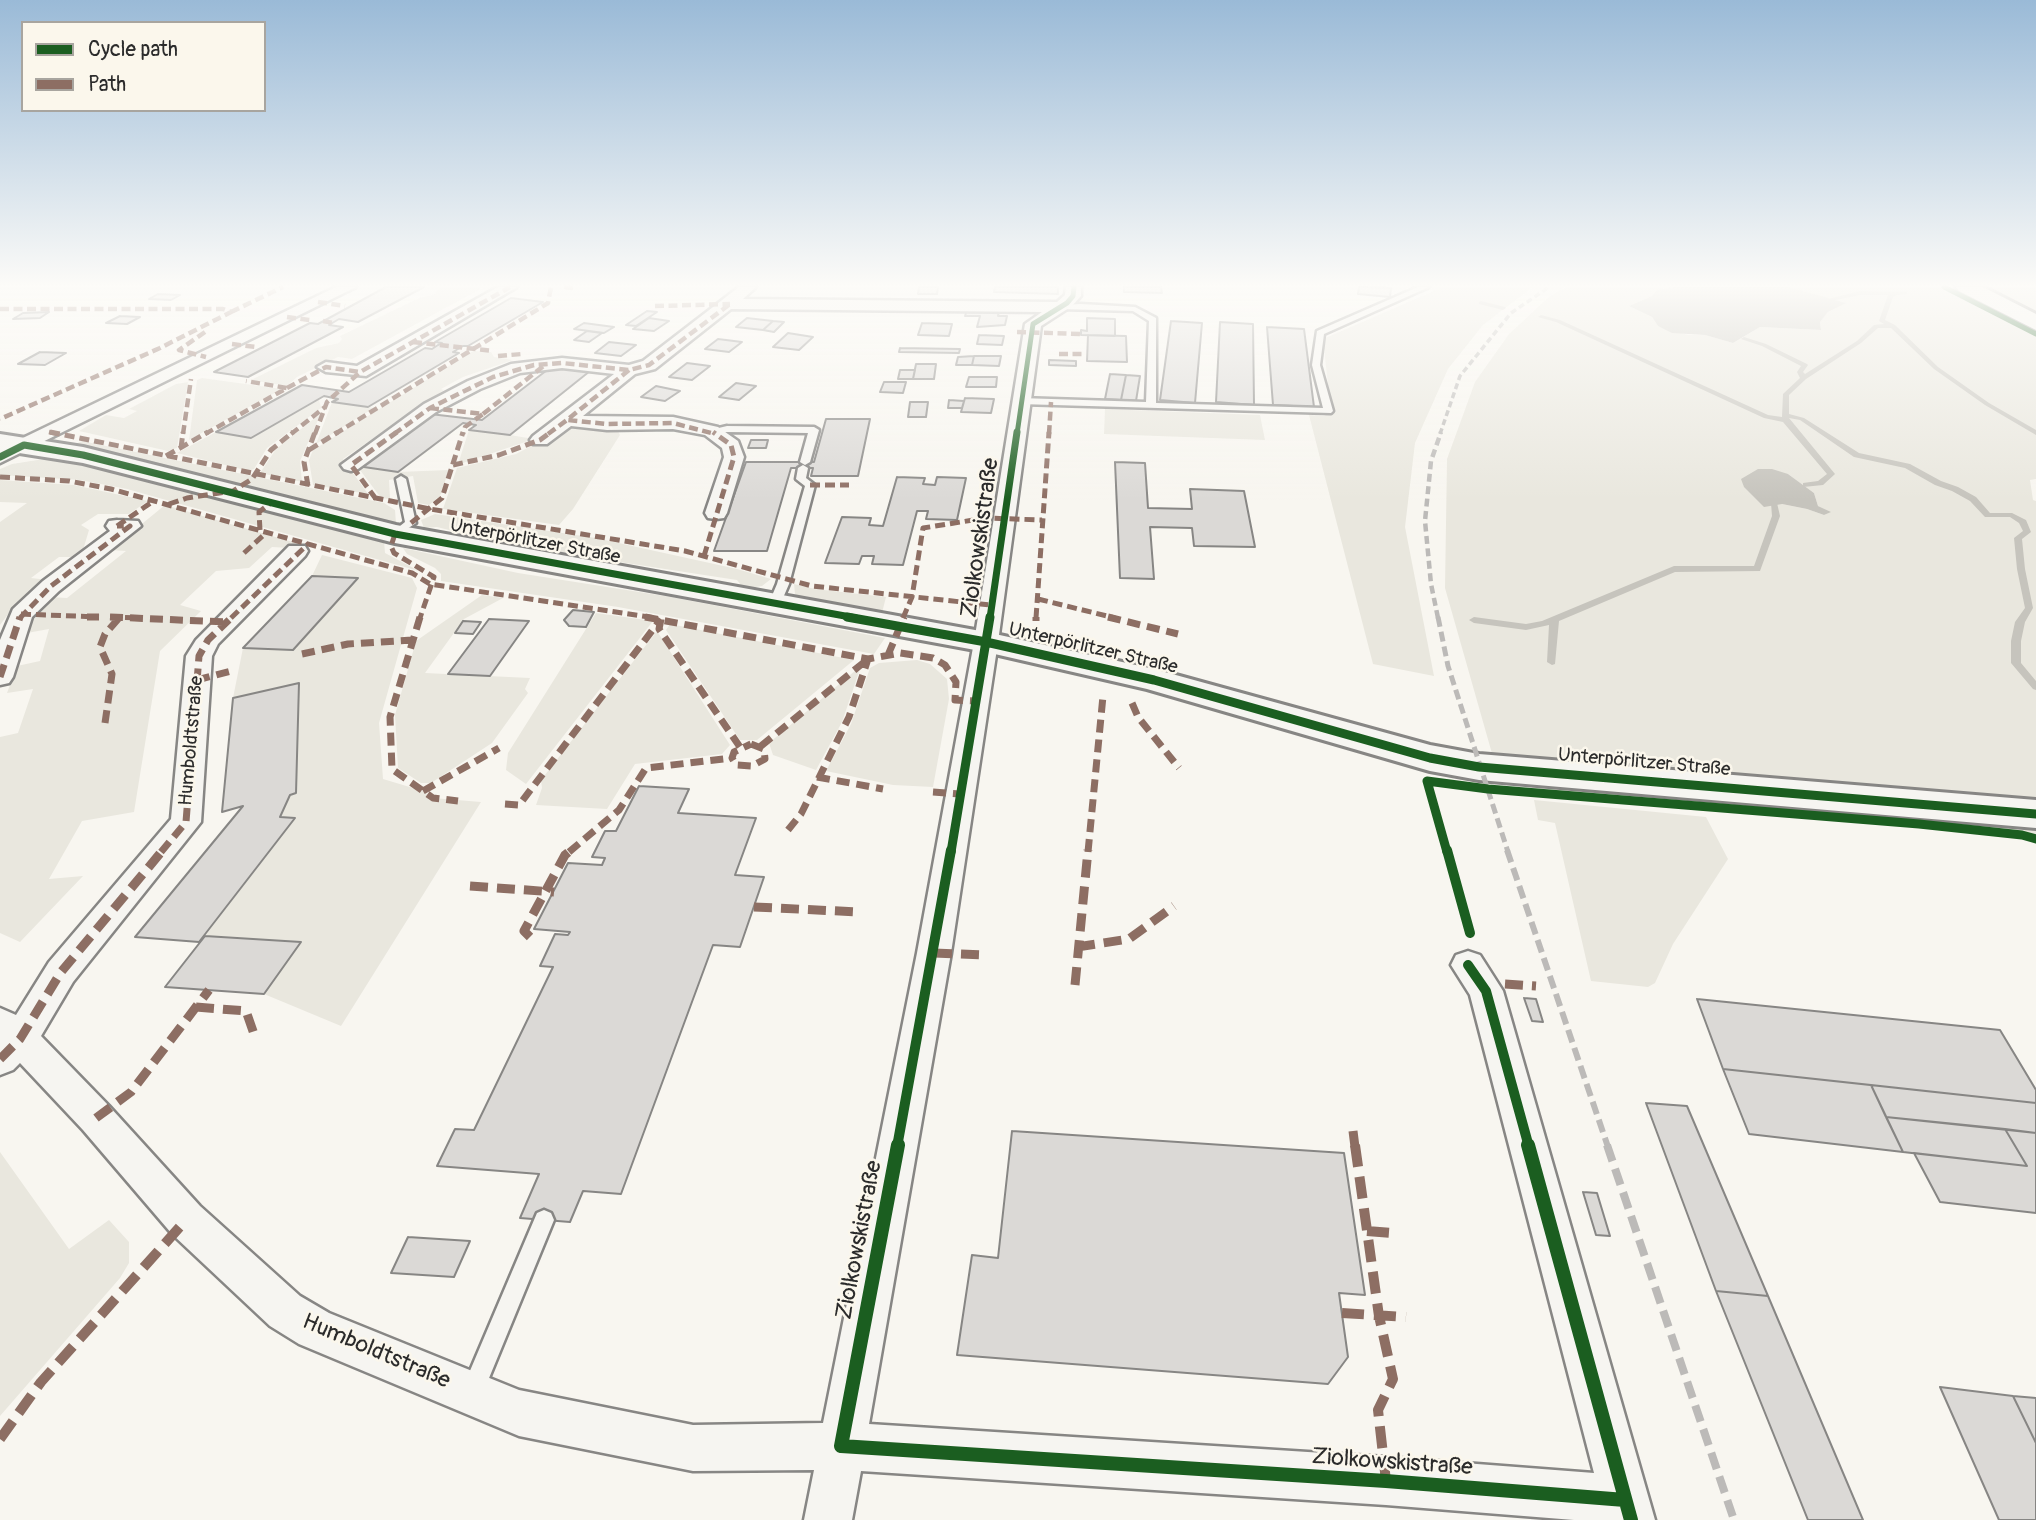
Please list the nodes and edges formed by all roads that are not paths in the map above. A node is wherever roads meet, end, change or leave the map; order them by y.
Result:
1 (199, 358) edge
2 (385, 358) edge
3 (658, 358) edge
4 (1027, 358) edge
5 (1152, 358) edge
6 (1317, 358) edge
7 (326, 367) dead end
8 (629, 370) junction
9 (1020, 401) junction
10 (1151, 404) junction
11 (567, 419) junction
12 (711, 431) junction
13 (540, 440) dead end
14 (8, 448) edge
15 (351, 464) dead end
16 (401, 479) dead end
17 (716, 513) dead end
18 (117, 526) dead end
19 (395, 534) junction
20 (297, 551) dead end
21 (774, 605) junction
22 (986, 642) junction
23 (0, 677) edge
24 (2036, 814) edge
25 (1468, 965) dead end
26 (7, 1040) edge
27 (544, 1220) dead end
28 (472, 1393) junction
29 (841, 1446) junction
30 (1628, 1510) edge
31 (828, 1520) edge

1 - 14 street
2 - 7 street
3 - 8 street
4 - 9 street, Ziolkowskistraße
5 - 10 lane
6 - 10 lane
8 - 11 street
8 - 15 street
9 - 10 lane
9 - 22 street, Ziolkowskistraße
11 - 12 street
11 - 13 street
12 - 17 street
12 - 21 lane
14 - 19 street, Unterpörlitzer Straße
16 - 19 lane
18 - 23 street
19 - 21 street, Unterpörlitzer Straße
20 - 26 street, Humboldtstraße
21 - 22 street, Unterpörlitzer Straße
22 - 24 street, Unterpörlitzer Straße
22 - 29 street, Ziolkowskistraße
25 - 30 street, Ziolkowskistraße
26 - 28 street, Humboldtstraße
27 - 28 lane
28 - 29 street, Humboldtstraße
29 - 30 street, Ziolkowskistraße
29 - 31 street, Ziolkowskistraße

